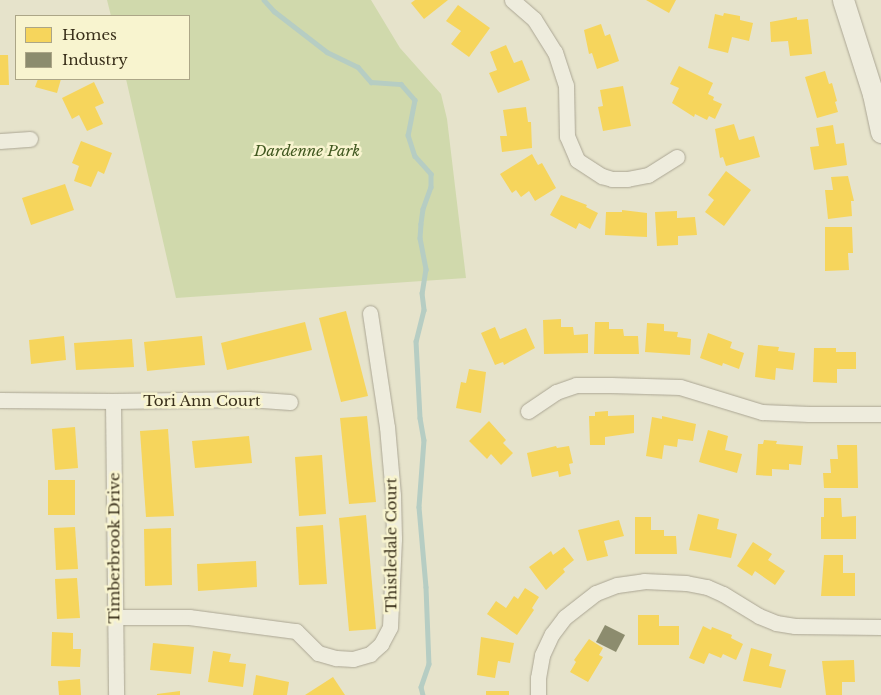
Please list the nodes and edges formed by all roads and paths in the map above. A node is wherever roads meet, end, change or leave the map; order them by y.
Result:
1 (512, 0) edge
2 (843, 0) edge
3 (881, 132) edge
4 (30, 139) dead end
5 (0, 141) edge
6 (677, 157) dead end
7 (370, 313) dead end
8 (0, 400) edge
9 (113, 402) junction
10 (290, 402) dead end
11 (528, 410) dead end
12 (881, 414) edge
13 (115, 617) junction
14 (881, 628) edge
15 (116, 695) edge
16 (538, 695) edge

1 - 6 street
2 - 3 street
4 - 5 street
7 - 13 street, Thistledale Court
8 - 9 street, Tori Ann Court
9 - 10 street, Tori Ann Court
9 - 13 street, Timberbrook Drive
11 - 12 street
13 - 15 street, Timberbrook Drive
14 - 16 street

